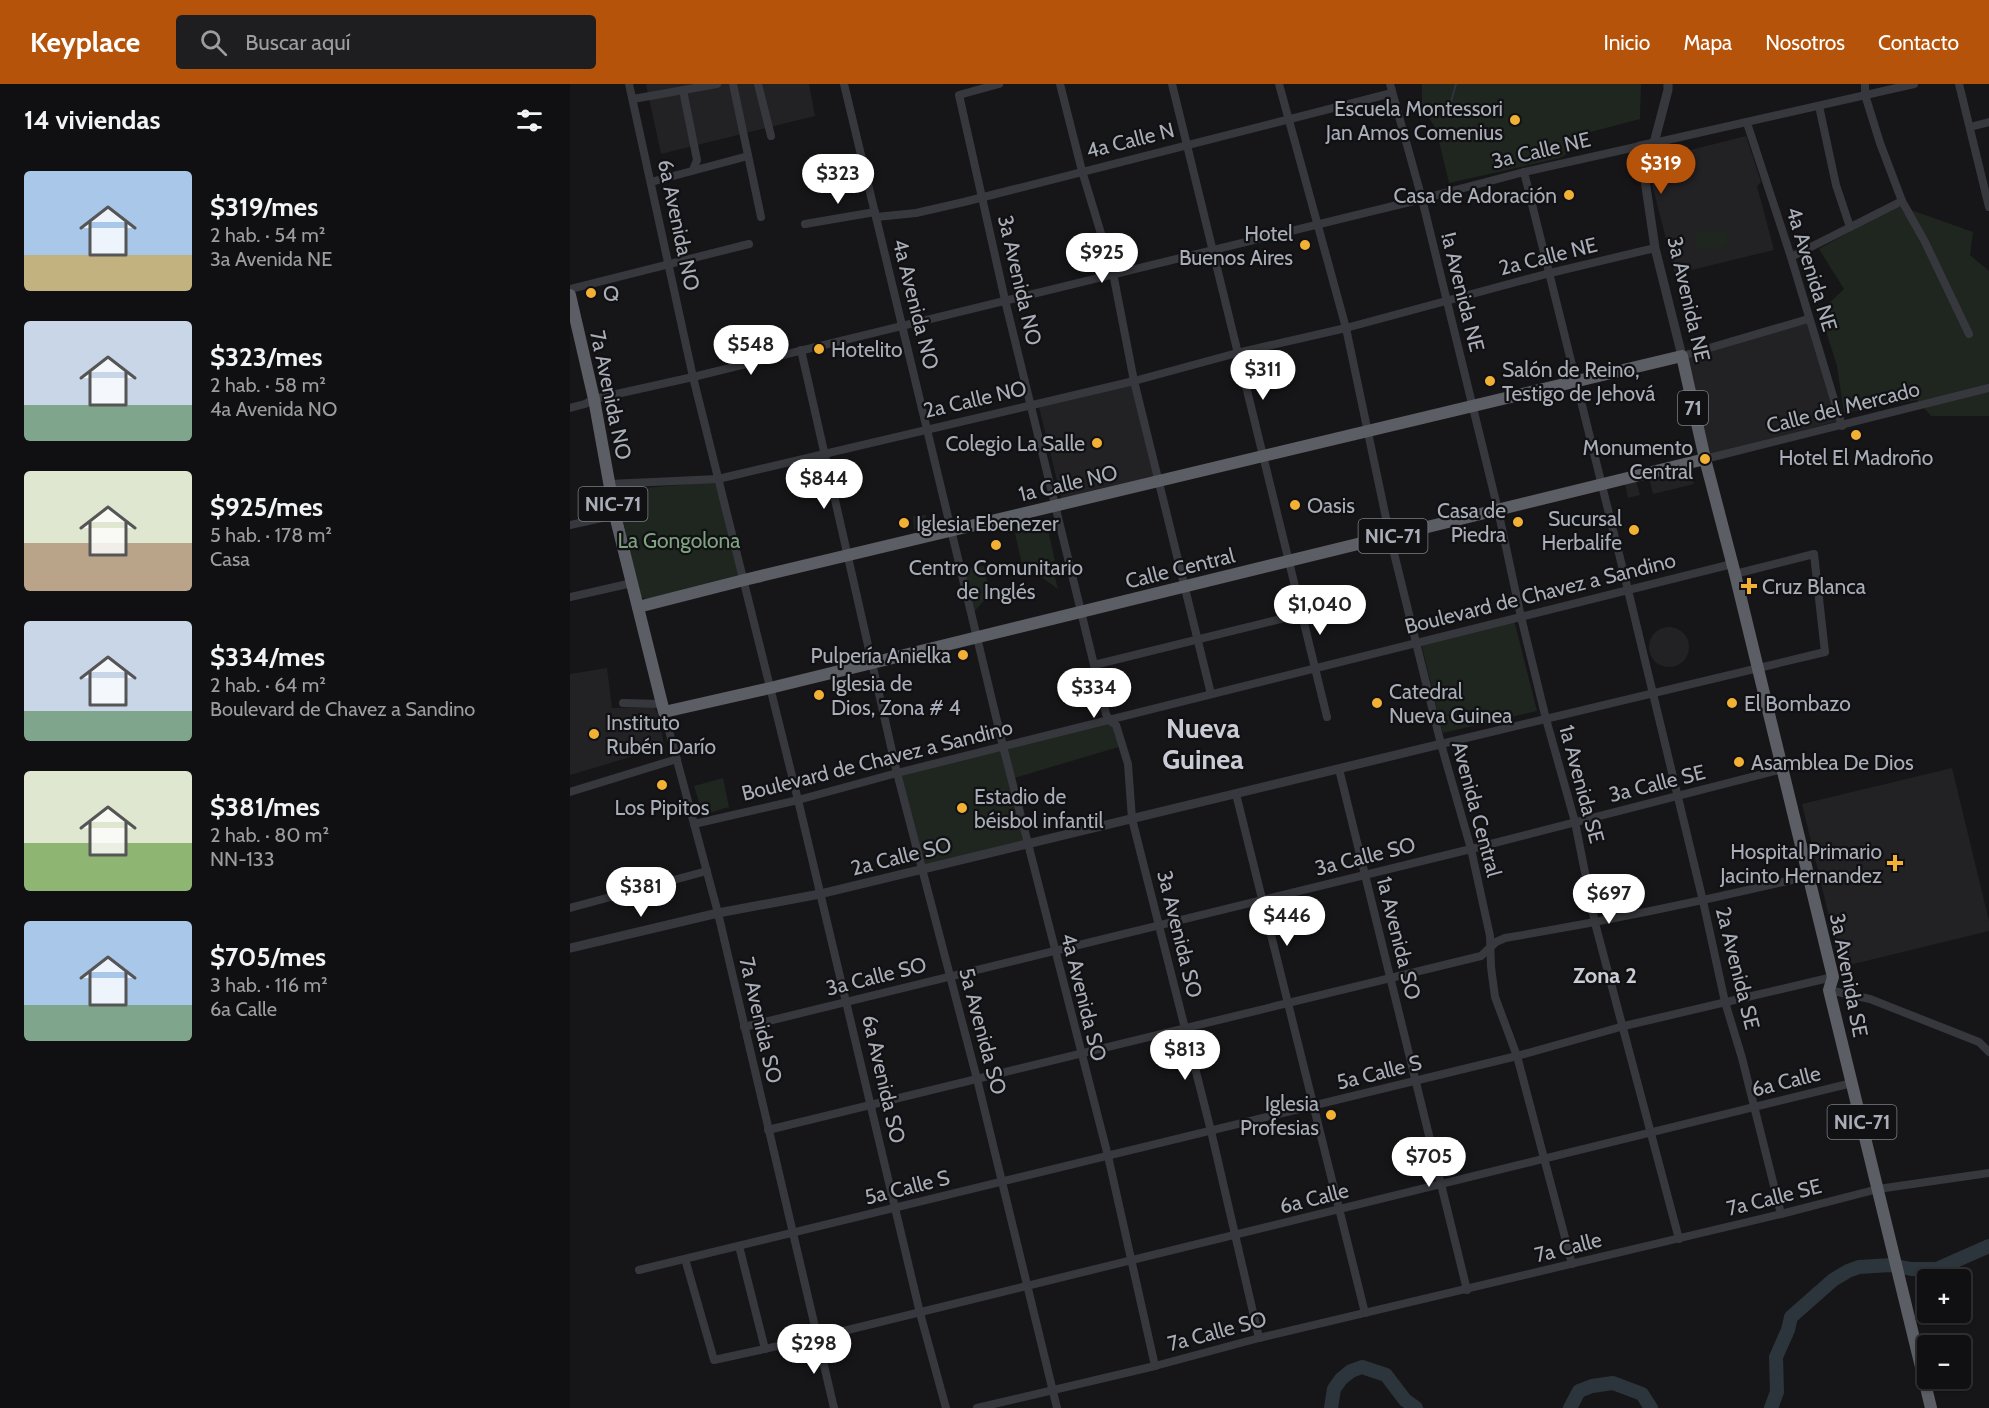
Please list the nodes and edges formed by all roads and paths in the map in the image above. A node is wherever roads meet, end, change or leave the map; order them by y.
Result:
1 (629, 84) edge
2 (717, 84) edge
3 (733, 84) edge
4 (758, 84) edge
5 (844, 84) edge
6 (999, 84) edge
7 (1060, 84) edge
8 (1172, 84) edge
9 (1279, 84) edge
10 (1668, 84) edge
11 (1865, 84) edge
12 (1914, 84) edge
13 (1959, 84) edge
14 (1391, 88) edge
15 (683, 90) junction
16 (1865, 95) junction
17 (633, 99) junction
18 (1819, 106) junction
19 (1288, 119) junction
20 (1989, 122) edge
21 (1747, 123) junction
22 (1970, 127) junction
23 (771, 136) dead end
24 (1654, 143) junction
25 (1187, 145) junction
26 (1640, 146) junction
27 (748, 156) junction
28 (693, 171) junction
29 (1082, 171) junction
30 (1524, 172) junction
31 (1985, 176) edge
32 (651, 182) junction
33 (982, 197) junction
34 (1422, 199) junction
35 (1902, 201) junction
36 (1989, 207) edge
37 (876, 214) junction
38 (761, 217) dead end
39 (1318, 223) junction
40 (805, 224) dead end
41 (1850, 227) junction
42 (749, 244) dead end
43 (1655, 248) junction
44 (1212, 249) junction
45 (1791, 257) junction
46 (670, 265) junction
47 (1113, 273) junction
48 (1550, 273) junction
49 (570, 289) edge
50 (570, 295) edge
51 (1005, 300) junction
52 (1447, 302) junction
53 (1809, 319) junction
54 (903, 325) junction
55 (1346, 328) junction
56 (1969, 334) dead end
57 (801, 350) junction
58 (1238, 353) junction
59 (1682, 356) junction
60 (693, 377) junction
61 (1134, 381) junction
62 (1576, 381) junction
63 (1989, 388) edge
64 (594, 399) junction
65 (1031, 405) junction
66 (1472, 406) junction
67 (570, 408) edge
68 (1842, 426) junction
69 (927, 429) junction
70 (1368, 431) junction
71 (824, 454) junction
72 (1263, 456) junction
73 (1705, 459) junction
74 (718, 479) junction
75 (1158, 481) junction
76 (609, 484) junction
77 (1601, 485) junction
78 (1056, 506) junction
79 (1498, 510) junction
80 (615, 515) junction
81 (570, 525) edge
82 (952, 530) junction
83 (1390, 537) junction
84 (848, 555) junction
85 (1288, 561) junction
86 (1733, 569) junction
87 (744, 580) junction
88 (632, 583) junction
89 (570, 586) edge
90 (1185, 587) junction
91 (1628, 590) junction
92 (571, 597) edge
93 (638, 607) junction
94 (1082, 612) junction
95 (1301, 614) junction
96 (1521, 617) junction
97 (978, 638) junction
98 (1197, 639) junction
99 (1416, 643) junction
100 (872, 663) junction
101 (1094, 665) junction
102 (1315, 668) junction
103 (1756, 668) junction
104 (770, 688) junction
105 (1653, 693) junction
106 (1211, 694) junction
107 (623, 703) dead end
108 (663, 708) junction
109 (1327, 717) dead end
110 (1546, 719) junction
111 (1109, 720) junction
112 (1441, 744) junction
113 (1003, 746) junction
114 (677, 759) junction
115 (1339, 769) junction
116 (1782, 770) junction
117 (897, 773) junction
118 (570, 792) edge
119 (1236, 794) junction
120 (1677, 796) junction
121 (798, 800) junction
122 (1132, 819) junction
123 (1575, 822) junction
124 (694, 824) junction
125 (1027, 844) junction
126 (1471, 849) junction
127 (922, 869) junction
128 (707, 871) junction
129 (1365, 874) junction
130 (1808, 876) junction
131 (820, 894) junction
132 (1262, 900) junction
133 (1703, 901) junction
134 (570, 908) edge
135 (718, 913) junction
136 (1595, 923) junction
137 (1159, 925) junction
138 (570, 948) edge
139 (1490, 948) junction
140 (1054, 951) junction
141 (950, 976) junction
142 (1833, 977) junction
143 (1390, 978) junction
144 (1829, 990) junction
145 (847, 1001) junction
146 (1725, 1002) junction
147 (1288, 1003) junction
148 (1624, 1026) junction
149 (744, 1027) junction
150 (1185, 1028) junction
151 (1989, 1053) edge
152 (1080, 1054) junction
153 (1517, 1056) junction
154 (977, 1079) junction
155 (1416, 1081) junction
156 (1852, 1083) junction
157 (872, 1105) junction
158 (1313, 1106) junction
159 (1754, 1108) junction
160 (768, 1130) junction
161 (1211, 1131) junction
162 (1651, 1133) junction
163 (1108, 1156) junction
164 (1546, 1159) junction
165 (1989, 1173) edge
166 (1002, 1182) junction
167 (1441, 1185) junction
168 (1878, 1189) junction
169 (896, 1208) junction
170 (1339, 1210) junction
171 (1781, 1214) junction
172 (792, 1234) junction
173 (1234, 1236) junction
174 (1678, 1239) junction
175 (739, 1246) junction
176 (685, 1259) junction
177 (1131, 1261) junction
178 (1572, 1264) junction
179 (639, 1270) dead end
180 (1026, 1287) junction
181 (1467, 1290) junction
182 (920, 1313) junction
183 (1365, 1313) junction
184 (819, 1337) junction
185 (1259, 1338) junction
186 (765, 1349) junction
187 (1155, 1366) junction
188 (1052, 1390) junction
189 (834, 1408) edge
190 (946, 1408) edge
191 (977, 1408) edge
192 (1057, 1408) edge
193 (1931, 1408) edge

1 - 17 street, 6a Avenida NO
2 - 15 street
3 - 27 street
4 - 23 street
5 - 37 street, 4a Avenida NO
6 - 33 street, 3a Avenida NO
7 - 29 street
8 - 25 street
9 - 19 street
10 - 24 street
11 - 16 street
12 - 16 street, 3a Calle NE
13 - 22 street
14 - 19 street, 4a Calle N
14 - 34 street, !a Avenida NE
15 - 17 street
15 - 28 street
16 - 18 street, 3a Calle NE
16 - 35 street
17 - 32 street, 6a Avenida NO
18 - 21 street, 3a Calle NE
18 - 41 street
19 - 25 street, 4a Calle N
19 - 39 street
20 - 22 street
21 - 24 street, 3a Calle NE
21 - 45 street, 4a Avenida NE
22 - 31 street
24 - 26 street, 3a Calle NE
25 - 29 street, 4a Calle N
25 - 44 street
26 - 30 street, 3a Calle NE
26 - 43 street, 3a Avenida NE
27 - 28 street
27 - 38 street
28 - 32 street
29 - 33 street, 4a Calle N
29 - 47 street
30 - 34 street, 3a Calle NE
30 - 48 street, 2a Avenida SE
31 - 36 street
32 - 46 street, 6a Avenida NO
33 - 37 street, 4a Calle N
33 - 51 street, 3a Avenida NO
34 - 39 street, 3a Calle NE
34 - 52 street, !a Avenida NE
35 - 41 street
35 - 56 street
37 - 40 street, 4a Calle N
37 - 54 street, 4a Avenida NO
39 - 44 street, 3a Calle NE
39 - 55 street, Avenida Central
41 - 45 street
42 - 46 street
43 - 48 street, 2a Calle NE
43 - 59 street, 3a Avenida NE
44 - 47 street, 3a Calle NE
44 - 58 street
45 - 53 street, 4a Avenida NE
46 - 49 street
46 - 60 street, 6a Avenida NO
47 - 51 street, 3a Calle NE
47 - 61 street
48 - 52 street, 2a Calle NE
48 - 62 street, 2a Avenida SE
50 - 64 highway, 7a Avenida NO / NIC-71
51 - 54 street, 3a Calle NE
51 - 65 street, 3a Avenida NO
52 - 55 street, 2a Calle NE
52 - 66 street, !a Avenida NE
53 - 59 street
53 - 68 street, 4a Avenida NE
54 - 57 street, 3a Calle NE
54 - 69 street, 4a Avenida NO
55 - 58 street, 2a Calle NO
55 - 70 street, Avenida Central
57 - 60 street, 3a Calle NE
57 - 71 street, 5a Avenida SO
58 - 61 street, 2a Calle NO
58 - 72 street
59 - 62 highway, 1a Calle NO
59 - 73 highway, 3a Avenida NE / 71
60 - 64 street, 3a Calle NE
60 - 74 street, 6a Avenida NO
61 - 65 street, 2a Calle NO
61 - 75 street
62 - 66 highway, 1a Calle NO
62 - 77 street, 2a Avenida SE
63 - 68 street, Calle del Mercado
64 - 67 street, 3a Calle NE
64 - 76 highway, 7a Avenida NO / NIC-71
65 - 69 street, 2a Calle NO
65 - 78 street, 3a Avenida NO
66 - 70 highway, 1a Calle NO
66 - 79 street, !a Avenida NE
68 - 73 street, Calle del Mercado
69 - 71 street, 2a Calle NO
69 - 82 street, 4a Avenida NO
70 - 72 highway, 1a Calle NO
70 - 83 street, Avenida Central
71 - 74 street, 2a Calle NO
71 - 84 street, 5a Avenida SO
72 - 75 highway, 1a Calle NO
72 - 85 street
73 - 77 highway, Calle Central / NIC-71
73 - 86 highway, 3a Avenida SE
74 - 76 street, 2a Calle NO
74 - 87 street, 6a Avenida NO
75 - 78 highway, 1a Calle NO
75 - 90 street
76 - 80 highway, 7a Avenida NO / NIC-71
77 - 79 highway, Calle Central / NIC-71
77 - 91 street, 2a Avenida SE
78 - 82 highway, 1a Calle NO
78 - 94 street, 3a Avenida NO
79 - 83 highway, Calle Central / NIC-71
79 - 96 street, 1a Avenida SE
80 - 81 street
80 - 88 highway, 7a Avenida NO / NIC-71
82 - 84 highway, 1a Calle NO
82 - 97 street, 4a Avenida NO
83 - 85 highway, Calle Central / NIC-71
83 - 99 street, Avenida Central
84 - 87 highway, 1a Calle NO
84 - 100 street, 5a Avenida SO
85 - 90 highway, Calle Central / NIC-71
85 - 95 street
86 - 91 street, Boulevard de Chavez a Sandino
86 - 103 highway, 3a Avenida SE
86 - 103 street, Boulevard de Chavez a Sandino
87 - 93 highway, 1a Calle NO
87 - 104 street, 6a Avenida NO
88 - 92 street
88 - 93 highway, 7a Avenida NO / NIC-71
89 - 92 street
90 - 94 highway, Calle Central / NIC-71
90 - 98 street
91 - 96 street, Boulevard de Chavez a Sandino
91 - 105 street, 2a Avenida SE
93 - 108 highway, 7a Avenida NO / NIC-71
94 - 97 highway, Calle Central / NIC-71
94 - 101 street, 3a Avenida SO
95 - 98 street
95 - 102 street
96 - 99 street, Boulevard de Chavez a Sandino
96 - 110 street, 1a Avenida SE
97 - 100 highway, Calle Central / NIC-71
97 - 113 street, 4a Avenida SO
98 - 101 street
98 - 106 street
99 - 102 street, Boulevard de Chavez a Sandino
99 - 112 street, Avenida Central
100 - 104 highway, Calle Central / NIC-71
100 - 117 street, 5a Avenida SO
101 - 111 street, 3a Avenida SO
102 - 106 street, Boulevard de Chavez a Sandino
102 - 109 street
103 - 105 street
103 - 116 highway, 3a Avenida SE
104 - 108 highway, Calle Central / NIC-71
104 - 121 street, 6a Avenida SO
105 - 110 street
105 - 120 street, 2a Avenida SE
106 - 111 street, Boulevard de Chavez a Sandino
107 - 108 street
108 - 114 street, 7a Avenida SO
110 - 112 street
110 - 123 street, 1a Avenida SE
111 - 113 street, Boulevard de Chavez a Sandino
111 - 122 street, 3a Avenida SO
112 - 115 street, 2a Calle SO
112 - 126 street, Avenida Central
113 - 117 street, Boulevard de Chavez a Sandino
113 - 125 street, 4a Avenida SO
114 - 118 street
114 - 124 street, 7a Avenida SO
115 - 119 street, 2a Calle SO
115 - 129 street, 1a Avenida SO
116 - 120 street, 3a Calle SE
116 - 130 highway, 3a Avenida SE
117 - 121 street, Boulevard de Chavez a Sandino
117 - 127 street, 5a Avenida SO
119 - 122 street, 2a Calle SO
119 - 132 street
120 - 123 street, 3a Calle SE
120 - 133 street, 2a Avenida SE
121 - 124 street, Boulevard de Chavez a Sandino
121 - 131 street, 6a Avenida SO
122 - 125 street, 2a Calle SO
122 - 137 street, 3a Avenida SO
123 - 126 street, 3a Calle SE
123 - 136 street, 1a Avenida SE
124 - 128 street, 7a Avenida SO
125 - 127 street, 2a Calle SO
125 - 140 street, 4a Avenida SO
126 - 129 street, 3a Calle SO
126 - 139 street, Avenida Central
127 - 131 street, 2a Calle SO
127 - 141 street, 5a Avenida SO
128 - 134 street
128 - 135 street, 7a Avenida SO
129 - 132 street, 3a Calle SO
129 - 143 street, 1a Avenida SO
130 - 133 street
130 - 142 highway, 3a Avenida SE
131 - 135 street, 2a Calle SO
131 - 145 street, 6a Avenida SO
132 - 137 street, 3a Calle SO
132 - 147 street
133 - 136 street
133 - 146 street, 2a Avenida SE
135 - 138 street, 2a Calle SO
135 - 149 street, 7a Avenida SO
136 - 139 street
136 - 148 street, 1a Avenida SE
137 - 140 street, 3a Calle SO
137 - 150 street, 3a Avenida SO
139 - 143 street
139 - 153 street, Avenida Central
140 - 141 street, 3a Calle SO
140 - 152 street, 4a Avenida SO
141 - 145 street, 3a Calle SO
141 - 154 street, 5a Avenida SO
142 - 144 highway, 3a Avenida SE
142 - 146 street, 5a Calle S
143 - 147 street
143 - 155 street, 1a Avenida SO
144 - 151 street
144 - 156 highway, 3a Avenida SE / NIC-71
145 - 149 street, 3a Calle SO
145 - 157 street, 6a Avenida SO
146 - 148 street, 5a Calle S
146 - 159 street, 2a Avenida SE
147 - 150 street
147 - 158 street
148 - 153 street, 5a Calle S
148 - 162 street, 1a Avenida SE
149 - 160 street, 7a Avenida SO
150 - 152 street
150 - 161 street, 3a Avenida SO
152 - 154 street
152 - 163 street, 4a Avenida SO
153 - 155 street, 5a Calle S
153 - 164 street, Avenida Central
154 - 157 street
154 - 166 street, 5a Avenida SO
155 - 158 street, 5a Calle S
155 - 167 street, 1a Avenida SO
156 - 159 street, 6a Calle
156 - 168 highway, 3a Avenida SE / NIC-71
157 - 160 street
157 - 169 street, 6a Avenida SO
158 - 161 street, 5a Calle S
158 - 170 street
159 - 162 street, 6a Calle
159 - 171 street, 2a Avenida SE
160 - 172 street, 7a Avenida SO
161 - 163 street, 5a Calle S
161 - 173 street, 3a Avenida SO
162 - 164 street, 6a Calle
162 - 174 street, 1a Avenida SE
163 - 166 street, 5a Calle S
163 - 177 street, 4a Avenida SO
164 - 167 street, 6a Calle
164 - 178 street, Avenida Central
165 - 168 street, 7a Calle SE
166 - 169 street, 5a Calle S
166 - 180 street, 5a Avenida SO
167 - 170 street, 6a Calle
167 - 181 street, 1a Avenida SO
168 - 171 street, 7a Calle SE
168 - 193 highway, 3a Avenida SE / NIC-71
169 - 172 street, 5a Calle S
169 - 182 street, 6a Avenida SO
170 - 173 street, 6a Calle
170 - 183 street
171 - 174 street, 7a Calle SE
172 - 175 street, 5a Calle S
172 - 184 street, 7a Avenida SO
173 - 177 street, 6a Calle
173 - 185 street, 3a Avenida SO
174 - 178 street, 7a Calle
175 - 176 street, 5a Calle S
175 - 186 street
176 - 179 street, 5a Calle S
176 - 186 street, 6a Calle
177 - 180 street, 6a Calle
177 - 187 street, 4a Avenida SO
178 - 181 street, 7a Calle
180 - 182 street, 6a Calle
180 - 188 street, 5a Avenida SO
181 - 183 street, 7a Calle SO
182 - 184 street, 6a Calle
182 - 190 street, 6a Avenida SO
183 - 185 street, 7a Calle SO
184 - 186 street, 6a Calle
184 - 189 street
185 - 187 street, 7a Calle SO
187 - 188 street, 7a Calle SO
188 - 191 street, 7a Calle SO
188 - 192 street, 5a Avenida SO

